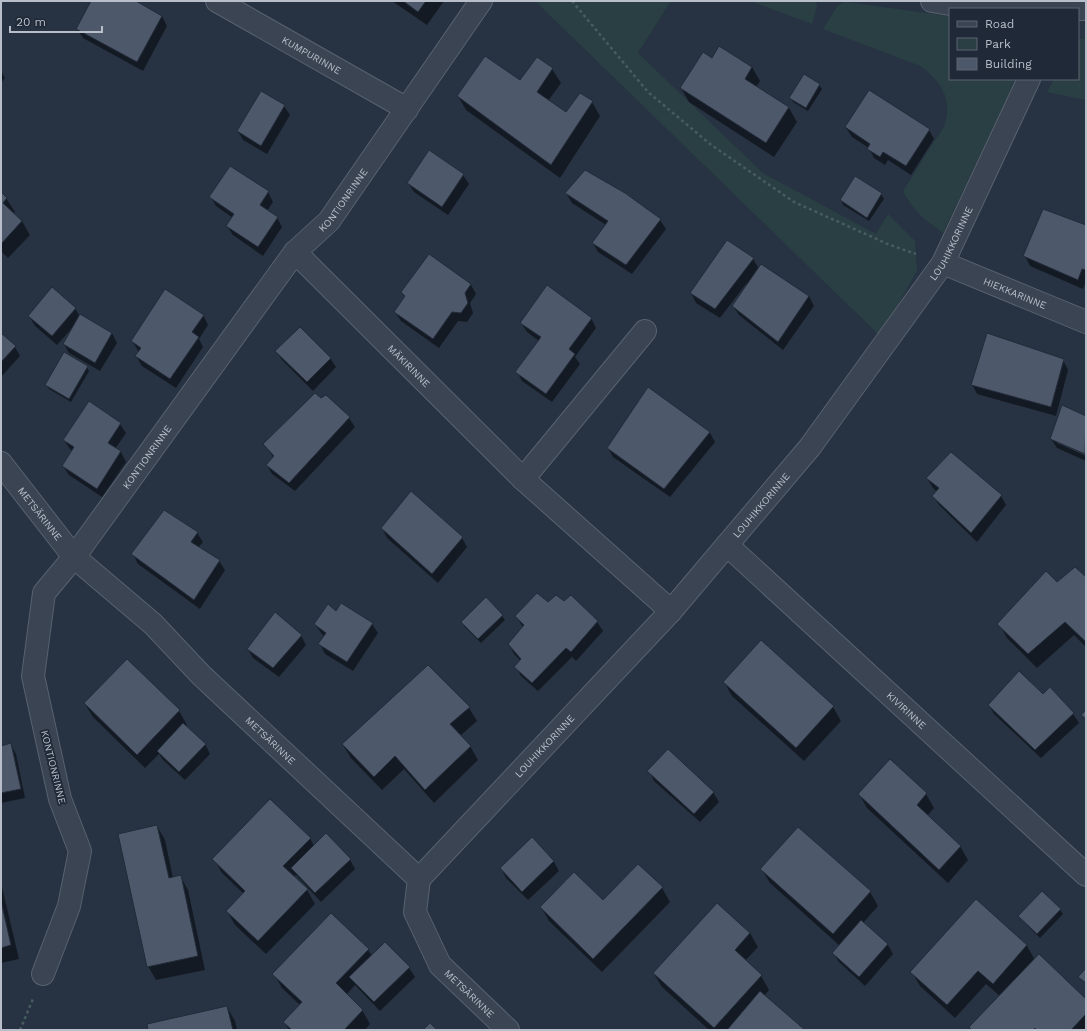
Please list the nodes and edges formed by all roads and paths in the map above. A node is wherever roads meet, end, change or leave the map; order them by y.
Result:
1 (218, 1) edge
2 (481, 1) edge
3 (572, 1) edge
4 (932, 1) edge
5 (1015, 8) edge
6 (1029, 80) edge
7 (407, 109) junction
8 (296, 252) junction
9 (943, 263) junction
10 (1086, 322) edge
11 (645, 331) dead end
12 (1, 463) edge
13 (523, 480) junction
14 (727, 545) junction
15 (74, 557) junction
16 (671, 611) junction
17 (1086, 876) edge
18 (419, 879) junction
19 (42, 974) joint
20 (20, 1030) edge
21 (508, 1030) edge

1 - 7 street, KUMPURINNE
2 - 7 street, KONTIONRINNE
3 - 9 path
4 - 5 street
6 - 9 street, LOUHIKKORINNE
7 - 8 street, KONTIONRINNE
8 - 13 street, MÄKIRINNE
8 - 15 street, KONTIONRINNE
9 - 10 street, HIEKKARINNE
9 - 14 street, LOUHIKKORINNE
11 - 13 street
12 - 15 street, METSÄRINNE
13 - 16 street, MÄKIRINNE
14 - 16 street, LOUHIKKORINNE
14 - 17 street, KIVIRINNE
15 - 18 street, METSÄRINNE
15 - 19 street, KONTIONRINNE
16 - 18 street, LOUHIKKORINNE
18 - 21 street, METSÄRINNE
19 - 20 path

